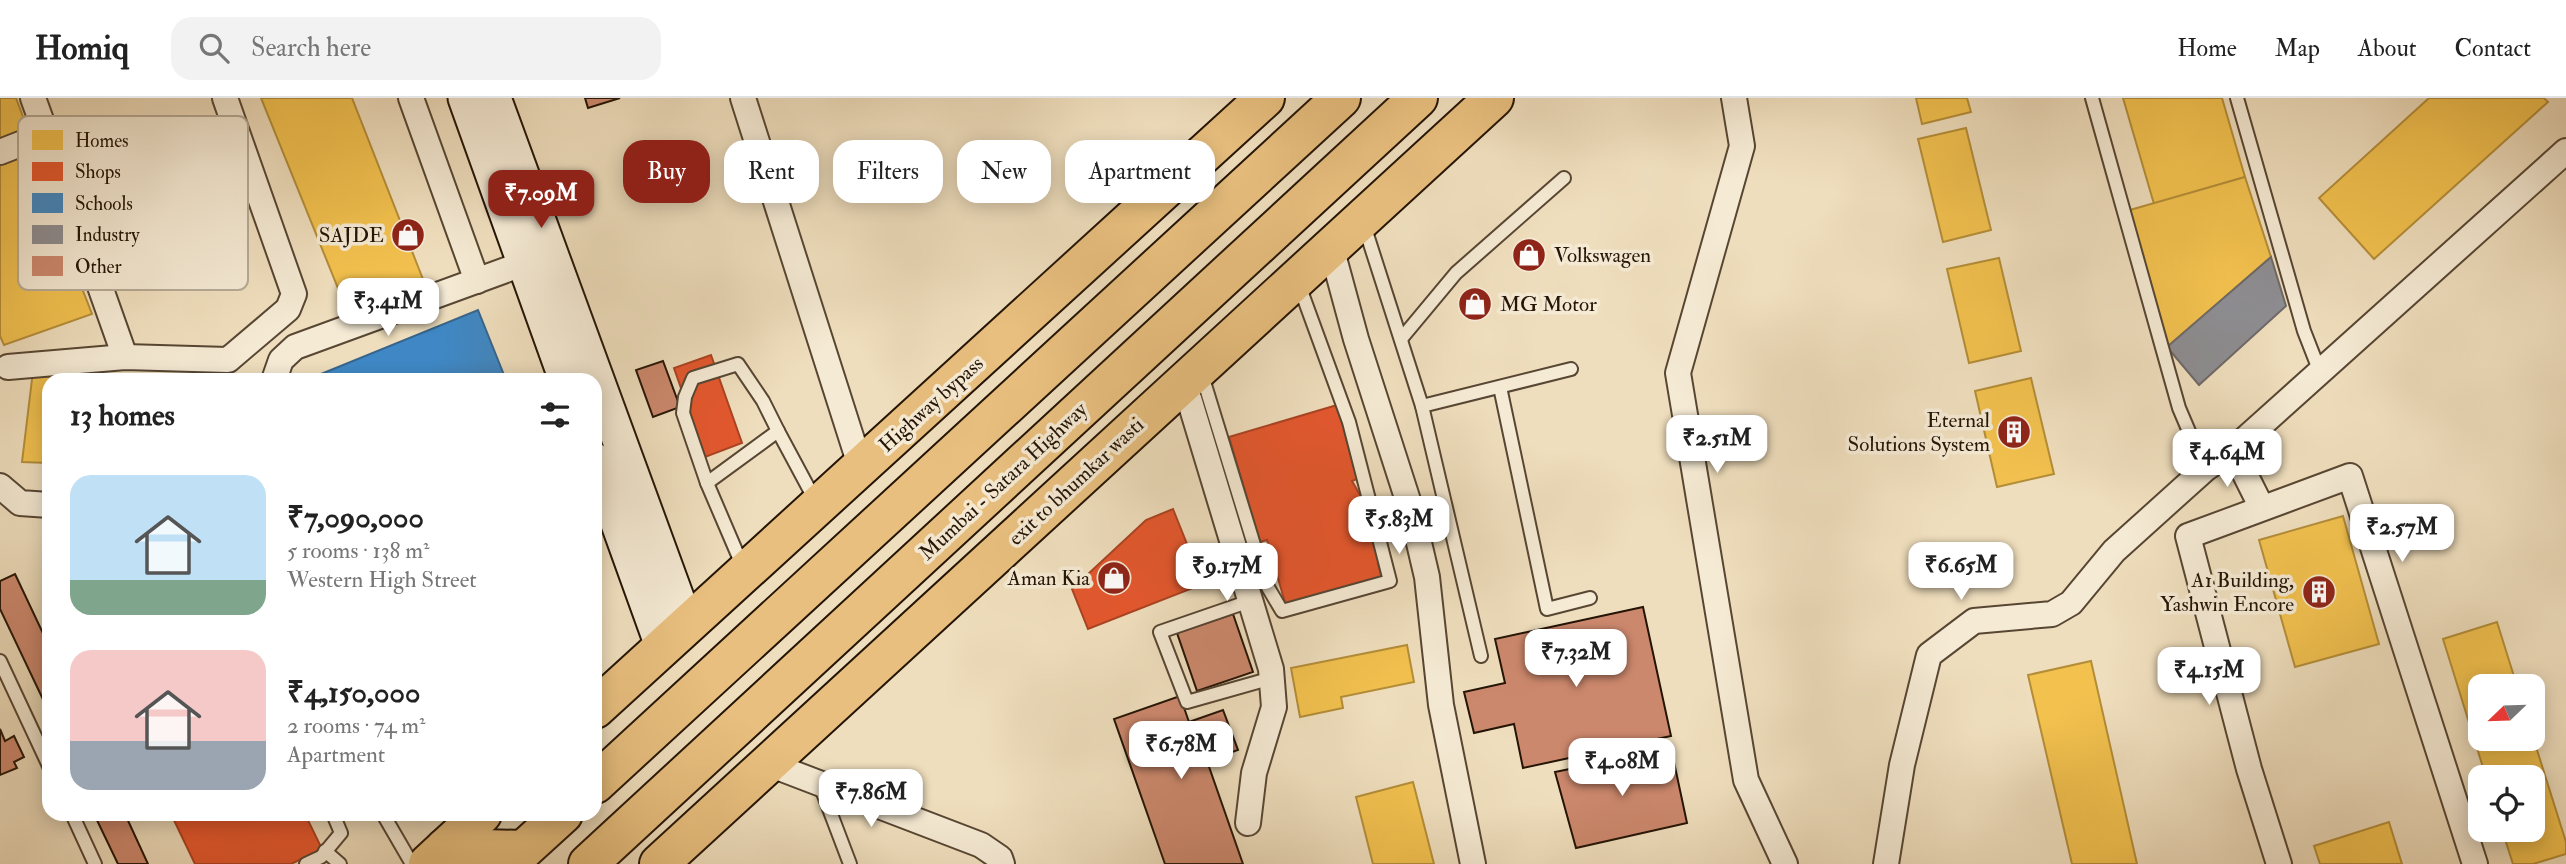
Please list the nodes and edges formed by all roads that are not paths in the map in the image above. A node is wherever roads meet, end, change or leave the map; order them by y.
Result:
1 (33, 98) edge
2 (225, 98) edge
3 (411, 98) edge
4 (465, 98) edge
5 (494, 98) edge
6 (743, 98) edge
7 (1265, 98) edge
8 (1341, 98) edge
9 (1418, 98) edge
10 (1493, 98) edge
11 (1734, 98) edge
12 (2092, 98) edge
13 (2236, 98) edge
14 (40, 116) edge
15 (231, 116) edge
16 (18, 145) edge
17 (2566, 151) edge
18 (0, 152) edge
19 (248, 163) edge
20 (1564, 178) dead end
21 (1362, 218) junction
22 (1331, 247) junction
23 (525, 263) junction
24 (1297, 279) junction
25 (477, 281) junction
26 (101, 290) edge
27 (1401, 340) junction
28 (125, 357) junction
29 (8, 367) dead end
30 (1571, 369) dead end
31 (2320, 372) junction
32 (276, 373) edge
33 (564, 373) edge
34 (588, 373) edge
35 (1192, 375) junction
36 (1500, 387) junction
37 (1422, 406) junction
38 (603, 418) edge
39 (778, 431) junction
40 (2233, 450) junction
41 (861, 468) junction
42 (2205, 469) junction
43 (602, 475) edge
44 (707, 483) junction
45 (0, 486) edge
46 (42, 505) edge
47 (819, 506) junction
48 (2262, 508) junction
49 (746, 573) junction
50 (1590, 598) dead end
51 (1250, 601) junction
52 (675, 636) junction
53 (1481, 656) dead end
54 (0, 661) edge
55 (1272, 678) junction
56 (602, 703) edge
57 (42, 751) edge
58 (769, 764) junction
59 (602, 778) edge
60 (820, 784) junction
61 (75, 821) edge
62 (336, 821) edge
63 (390, 821) edge
64 (474, 821) edge
65 (555, 821) edge
66 (1248, 823) dead end
67 (326, 851) junction
68 (516, 857) edge
69 (428, 859) edge
70 (95, 864) edge
71 (306, 864) edge
72 (340, 864) edge
73 (588, 864) edge
74 (659, 864) edge
75 (850, 864) edge
76 (1002, 864) edge
77 (1474, 864) edge
78 (1785, 864) edge
79 (1886, 864) edge
80 (2279, 864) edge
81 (2475, 864) edge

1 - 14 street
2 - 15 street
3 - 25 street
4 - 23 street
5 - 34 street
6 - 41 street
7 - 41 main road, Highway bypass
8 - 59 main road
9 - 73 main road, Mumbai - Satara Highway
10 - 21 main road, exit to bhumkar wasti
11 - 78 street
12 - 42 lane
13 - 31 lane
16 - 18 street
17 - 31 street
19 - 28 street
20 - 27 lane
21 - 22 main road, exit to bhumkar wasti
21 - 27 lane
22 - 24 main road, exit to bhumkar wasti
22 - 77 street
23 - 25 street
23 - 33 street
24 - 35 main road, exit to bhumkar wasti
24 - 35 lane
25 - 32 street
26 - 28 street
27 - 37 lane
28 - 29 street
30 - 36 lane
31 - 40 street
35 - 51 street
35 - 58 main road, exit to bhumkar wasti
36 - 37 lane
36 - 50 lane
37 - 53 lane
38 - 52 street
39 - 44 lane
39 - 44 lane
39 - 47 lane
40 - 42 street
40 - 48 street
41 - 47 main road, Highway bypass
42 - 79 street
43 - 52 street
44 - 49 lane
45 - 46 street
47 - 49 main road, Highway bypass
48 - 80 street
48 - 81 street
49 - 52 main road, Highway bypass
51 - 55 street
51 - 55 lane
52 - 56 main road, Highway bypass
54 - 57 lane
55 - 66 street
58 - 60 street
58 - 74 main road, exit to bhumkar wasti
60 - 75 lane
60 - 76 street
61 - 70 lane
62 - 67 lane
63 - 69 lane
64 - 69 main road
65 - 68 main road
67 - 71 lane
67 - 72 lane
68 - 69 main road

